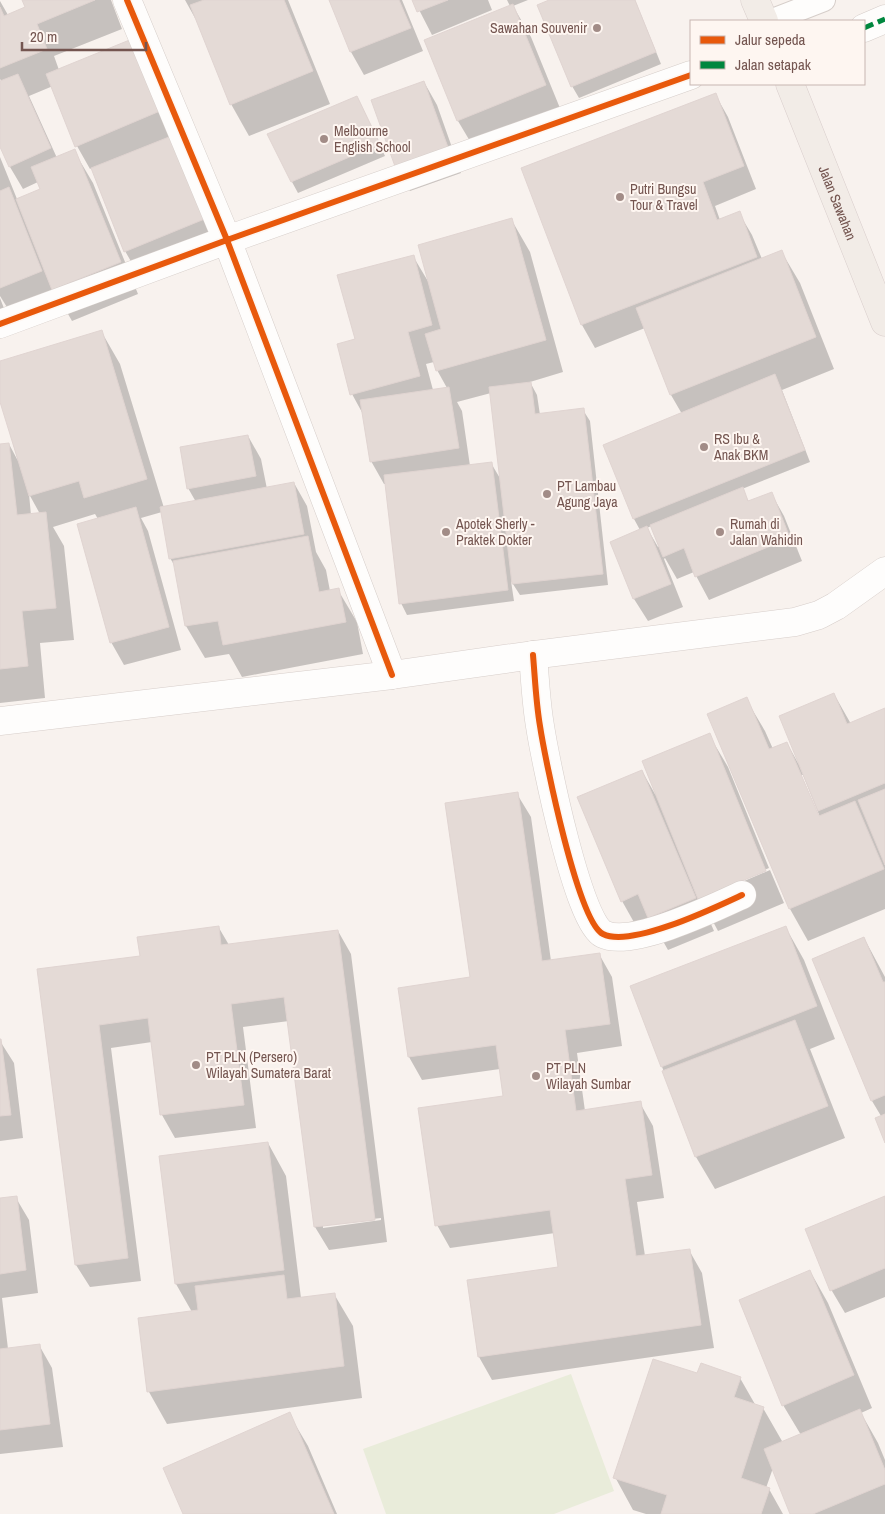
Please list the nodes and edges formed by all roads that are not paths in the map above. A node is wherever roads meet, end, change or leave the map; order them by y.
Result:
1 (127, 0) edge
2 (755, 0) edge
3 (824, 0) edge
4 (764, 20) edge
5 (773, 20) edge
6 (885, 20) edge
7 (865, 28) edge
8 (690, 74) edge
9 (790, 85) edge
10 (227, 240) junction
11 (885, 322) edge
12 (0, 324) edge
13 (885, 571) edge
14 (533, 655) junction
15 (392, 675) junction
16 (0, 721) edge
17 (742, 895) dead end

1 - 10 street
2 - 4 main road
3 - 5 lane
6 - 7 street
8 - 10 street
9 - 11 main road, Jalan Sawahan
10 - 12 street
10 - 15 street
13 - 14 street
14 - 15 street
14 - 17 street
15 - 16 street

